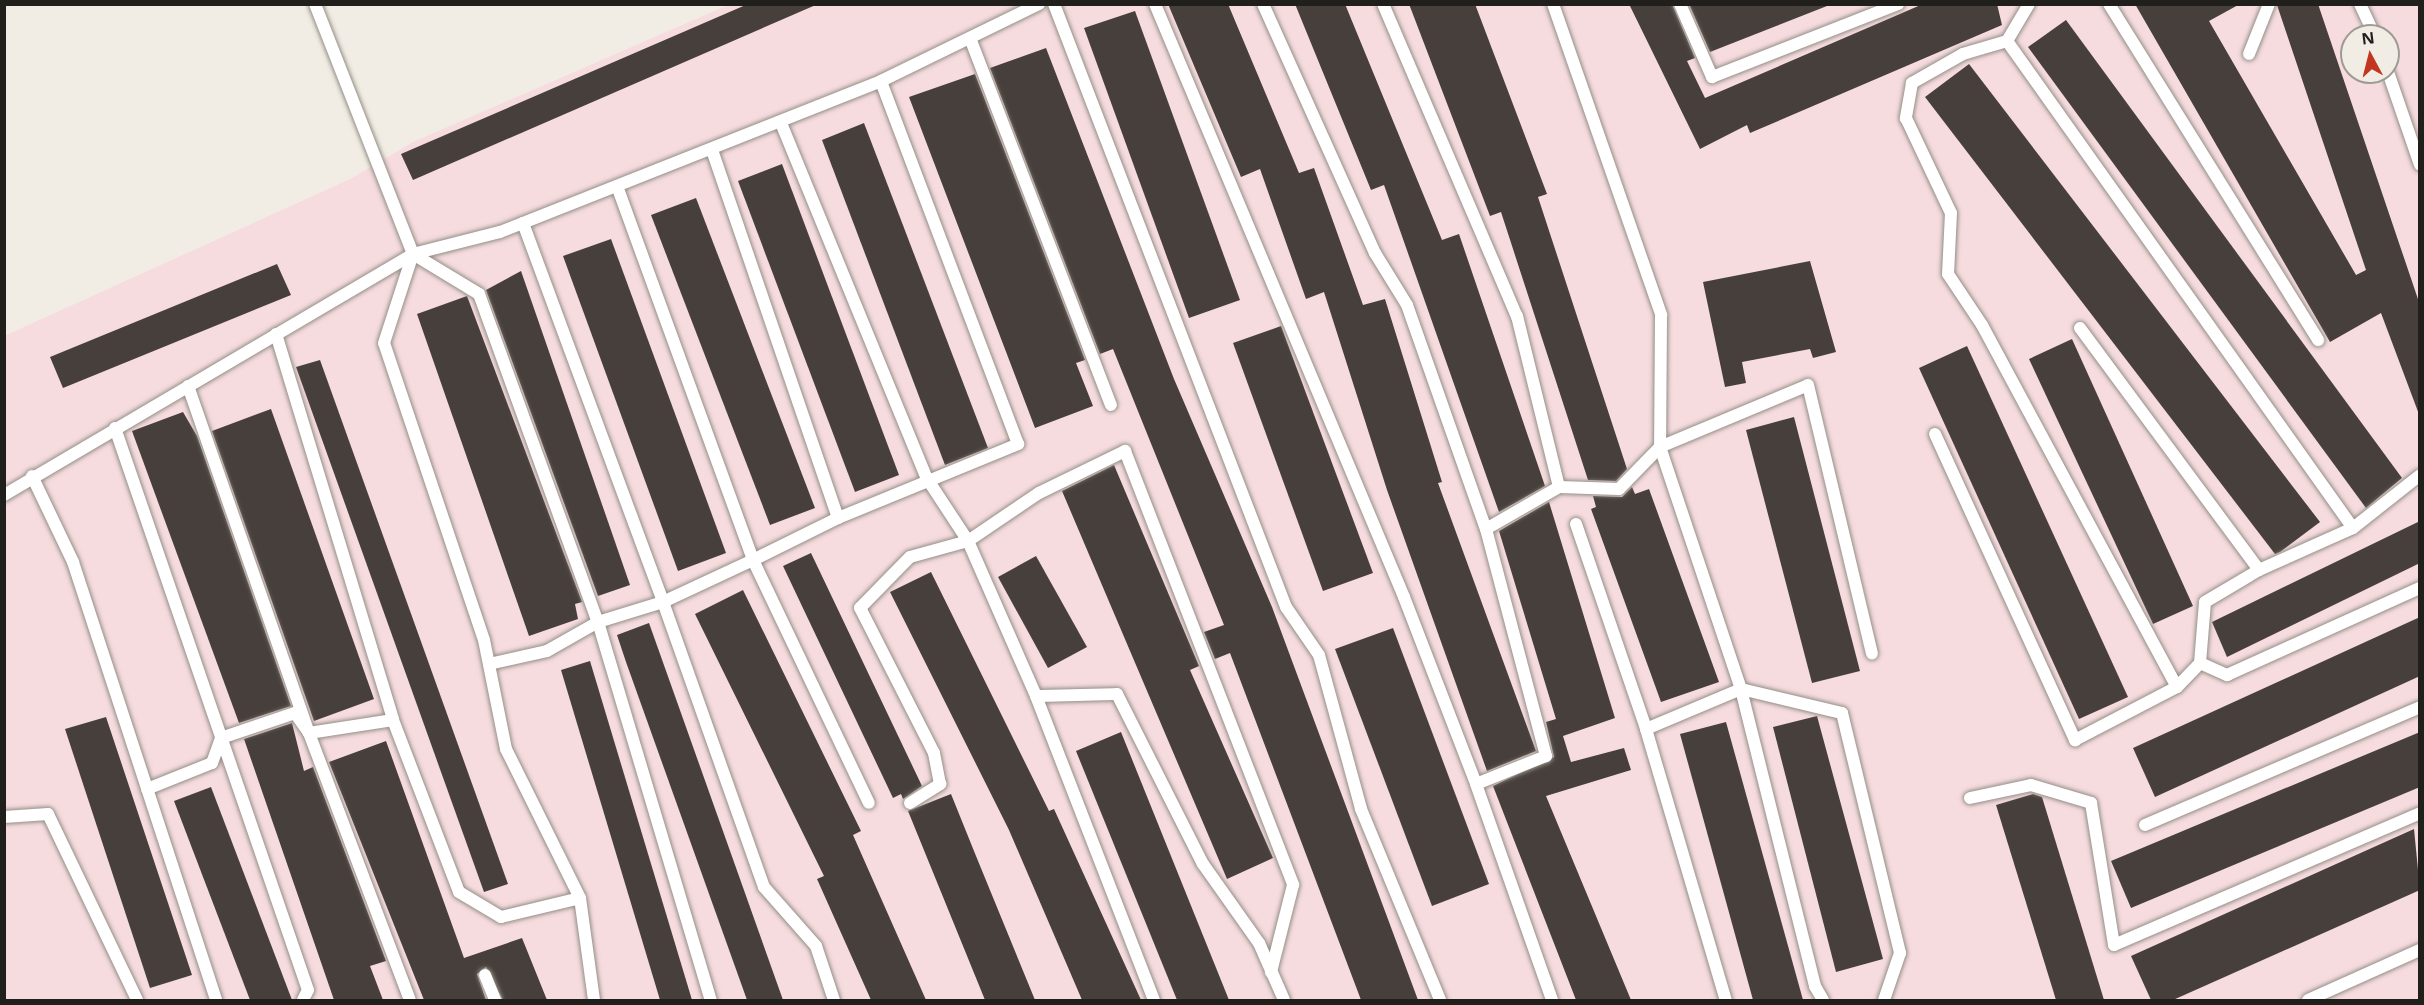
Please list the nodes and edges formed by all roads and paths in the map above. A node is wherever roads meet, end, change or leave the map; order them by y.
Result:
1 (315, 4) edge
2 (1039, 4) edge
3 (1054, 4) edge
4 (1155, 4) edge
5 (1263, 4) edge
6 (1383, 4) edge
7 (1553, 4) edge
8 (1680, 4) edge
9 (1899, 4) edge
10 (2029, 4) edge
11 (2109, 4) edge
12 (2269, 4) edge
13 (2360, 4) edge
14 (2369, 24) edge
15 (970, 38) junction
16 (2007, 41) junction
17 (2249, 54) dead end
18 (881, 81) junction
19 (2392, 84) edge
20 (781, 123) junction
21 (712, 150) junction
22 (2420, 165) edge
23 (617, 186) junction
24 (523, 223) junction
25 (413, 254) junction
26 (2080, 328) dead end
27 (276, 334) junction
28 (2318, 340) dead end
29 (188, 386) junction
30 (1111, 405) dead end
31 (115, 428) junction
32 (1935, 434) dead end
33 (1660, 447) junction
34 (2420, 475) edge
35 (32, 476) junction
36 (926, 477) junction
37 (1559, 486) junction
38 (4, 495) edge
39 (838, 518) junction
40 (1576, 524) dead end
41 (2353, 528) junction
42 (1486, 529) junction
43 (968, 541) junction
44 (753, 560) junction
45 (2259, 570) junction
46 (2420, 588) edge
47 (663, 602) junction
48 (598, 622) junction
49 (1872, 653) dead end
50 (2200, 663) junction
51 (489, 664) junction
52 (2177, 687) junction
53 (1741, 689) junction
54 (1036, 696) junction
55 (2420, 707) edge
56 (393, 720) junction
57 (1646, 729) junction
58 (309, 732) junction
59 (221, 738) junction
60 (1476, 784) junction
61 (147, 789) junction
62 (1970, 798) dead end
63 (869, 803) dead end
64 (910, 804) dead end
65 (2420, 813) edge
66 (4, 817) edge
67 (2145, 825) dead end
68 (580, 898) junction
69 (2420, 951) edge
70 (1271, 972) junction
71 (485, 975) dead end
72 (137, 1000) edge
73 (216, 1000) edge
74 (303, 1000) edge
75 (410, 1000) edge
76 (495, 1000) edge
77 (594, 1000) edge
78 (711, 1000) edge
79 (834, 1000) edge
80 (1154, 1000) edge
81 (1284, 1000) edge
82 (1440, 1000) edge
83 (1552, 1000) edge
84 (1726, 1000) edge
85 (1823, 1000) edge
86 (1884, 1000) edge
87 (2308, 1000) edge

1 - 25 lane
2 - 15 lane
3 - 82 lane
4 - 60 lane
5 - 42 lane
6 - 37 lane
7 - 33 lane
8 - 9 lane
10 - 16 lane
11 - 28 lane
12 - 17 lane
13 - 14 lane
15 - 18 lane
15 - 30 lane
16 - 41 lane
16 - 52 lane
18 - 20 lane
18 - 36 lane
19 - 22 lane
20 - 21 lane
20 - 36 lane
21 - 23 lane
21 - 39 lane
23 - 24 lane
23 - 44 lane
24 - 25 lane
24 - 47 lane
25 - 27 lane
25 - 48 lane
25 - 51 lane
26 - 45 lane
27 - 29 lane
27 - 56 lane
29 - 31 lane
29 - 58 lane
31 - 35 lane
31 - 59 lane
32 - 52 lane
33 - 37 lane
33 - 49 lane
33 - 53 lane
34 - 41 lane
35 - 38 lane
35 - 61 lane
36 - 39 lane
36 - 43 lane
37 - 42 lane
39 - 44 lane
40 - 57 lane
41 - 45 lane
42 - 60 lane
43 - 54 lane
43 - 64 lane
43 - 70 lane
44 - 47 lane
44 - 63 lane
45 - 50 lane
46 - 50 lane
47 - 48 lane
47 - 79 lane
48 - 51 lane
48 - 78 lane
50 - 52 lane
51 - 68 lane
53 - 57 lane
53 - 85 lane
53 - 86 lane
54 - 70 lane
54 - 80 lane
55 - 67 lane
56 - 58 lane
56 - 68 lane
57 - 84 lane
58 - 59 lane
58 - 75 lane
59 - 61 lane
59 - 74 lane
60 - 83 lane
61 - 73 lane
62 - 65 lane
66 - 72 lane
68 - 77 lane
69 - 87 lane
70 - 81 lane
71 - 76 lane

